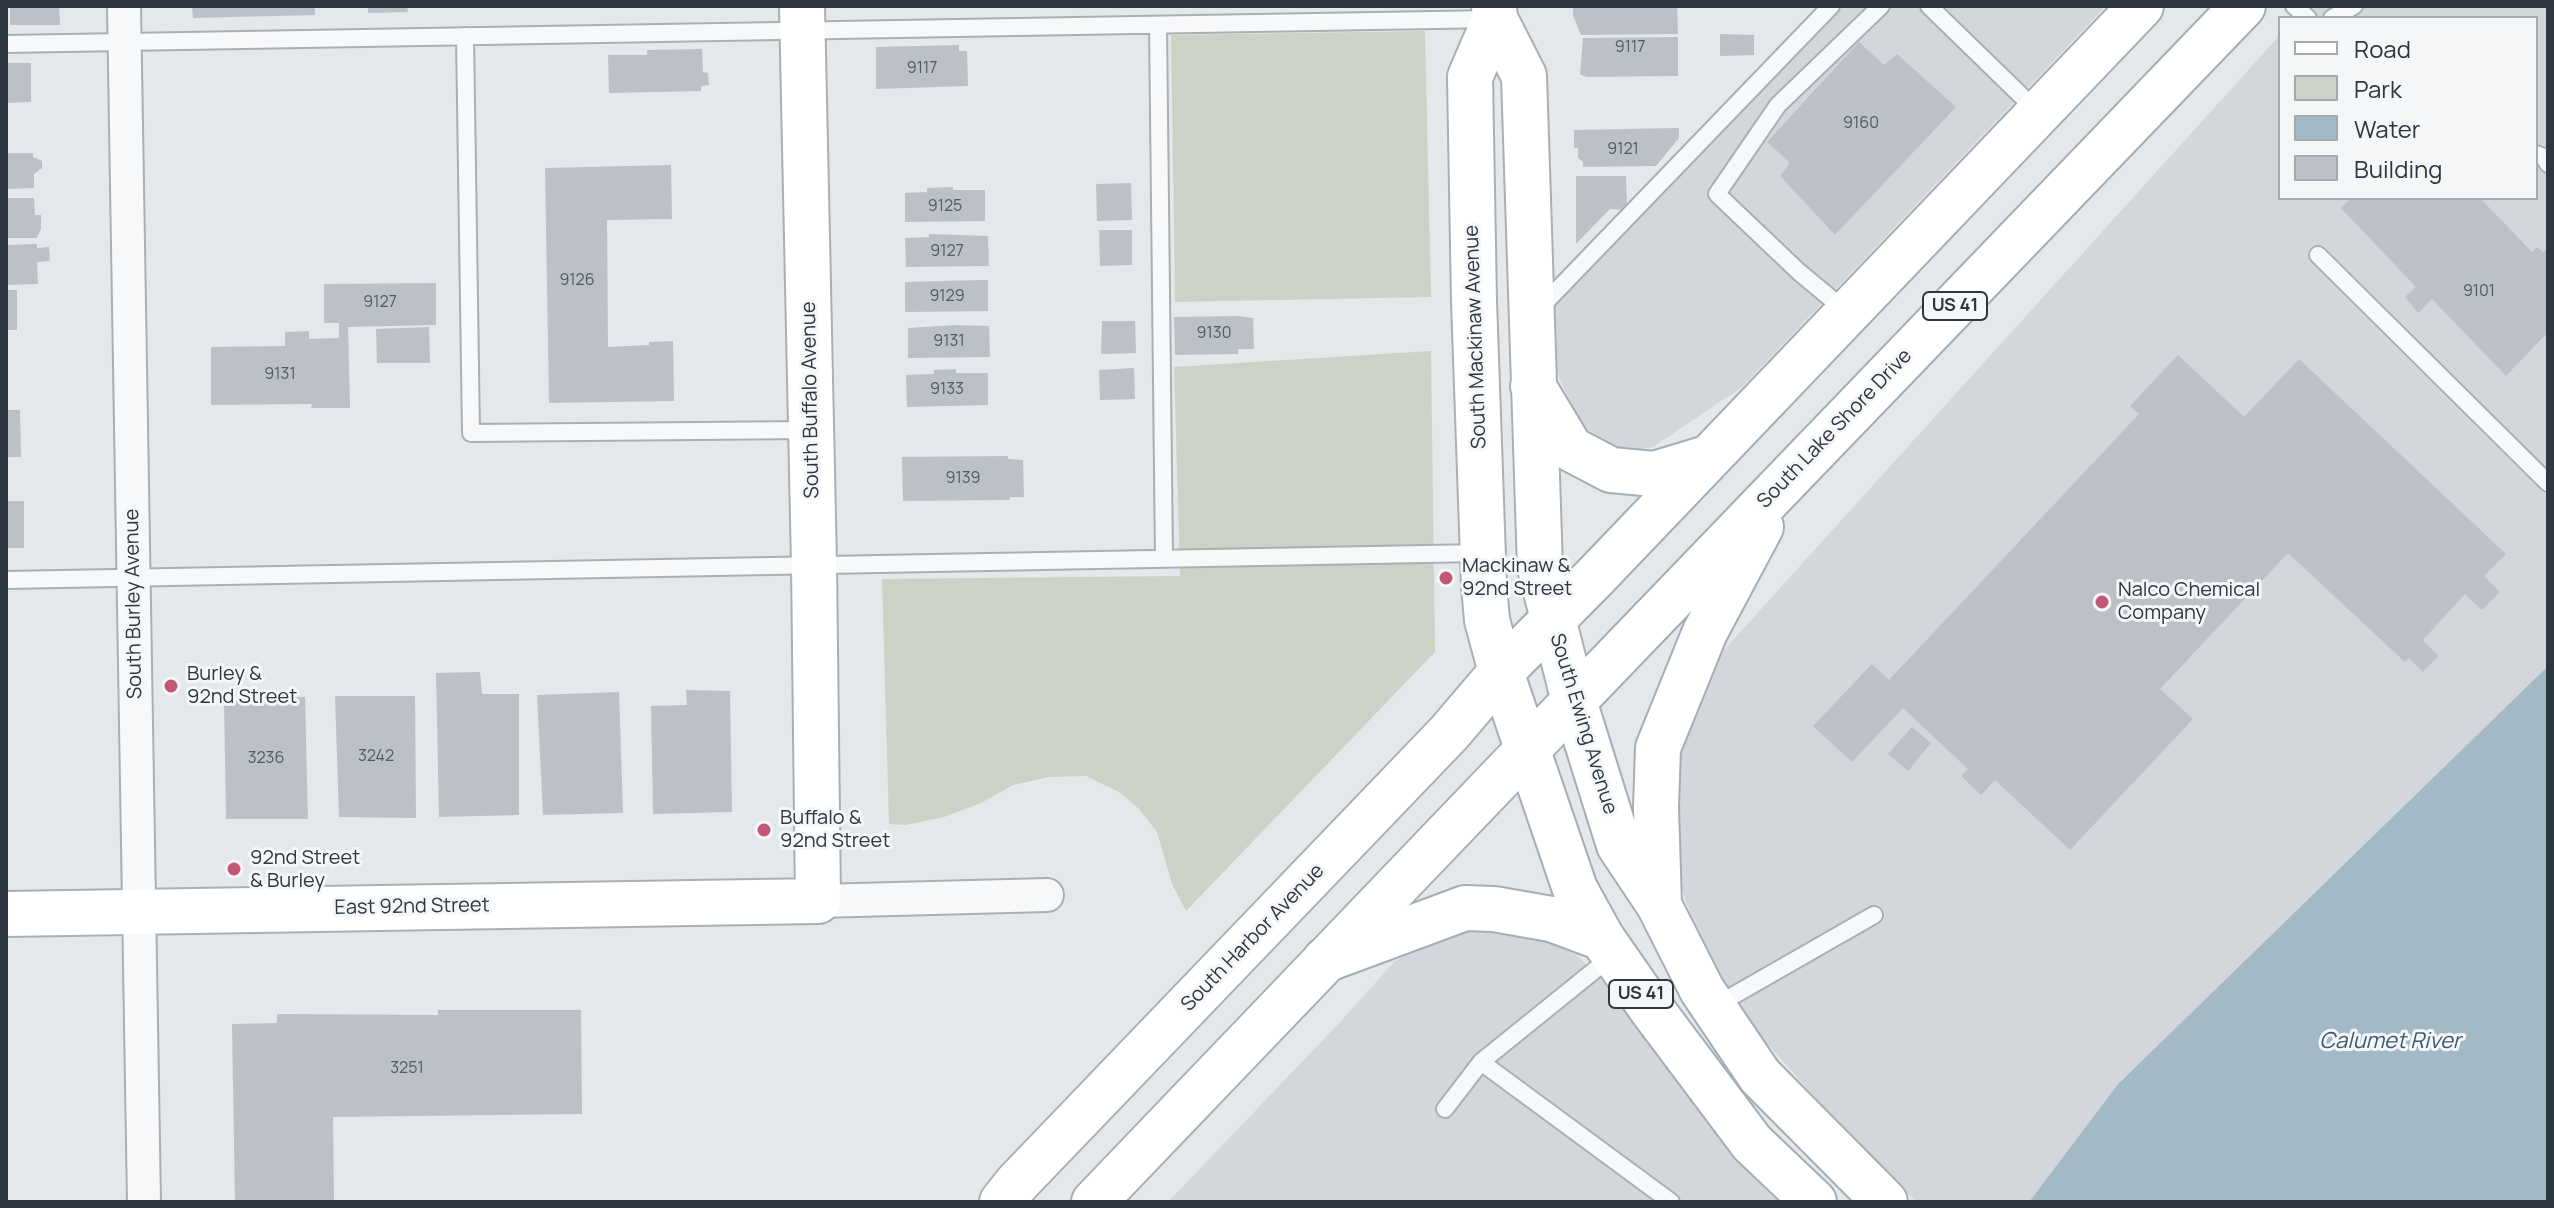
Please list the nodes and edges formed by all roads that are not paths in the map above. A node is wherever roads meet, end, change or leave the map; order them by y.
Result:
1 (124, 6) edge
2 (1831, 6) edge
3 (1881, 6) edge
4 (1929, 6) edge
5 (2141, 6) edge
6 (2243, 6) edge
7 (2354, 6) edge
8 (1494, 13) edge
9 (2336, 16) edge
10 (802, 18) edge
11 (1158, 25) junction
12 (465, 36) junction
13 (125, 42) junction
14 (6, 44) edge
15 (2039, 113) junction
16 (2318, 255) dead end
17 (1848, 312) junction
18 (1531, 317) junction
19 (1533, 386) junction
20 (811, 430) junction
21 (1709, 457) junction
22 (1786, 480) junction
23 (2548, 483) edge
24 (1484, 553) junction
25 (1164, 558) junction
26 (814, 564) junction
27 (134, 577) junction
28 (6, 580) edge
29 (1552, 621) junction
30 (1501, 672) junction
31 (1574, 701) junction
32 (1528, 749) junction
33 (1047, 895) dead end
34 (818, 901) junction
35 (1659, 905) junction
36 (139, 911) junction
37 (6, 914) edge
38 (1874, 915) dead end
39 (1608, 946) junction
40 (1325, 960) junction
41 (1713, 1006) junction
42 (1481, 1062) junction
43 (1445, 1109) dead end
44 (144, 1202) edge
45 (1002, 1202) edge
46 (1094, 1202) edge
47 (1671, 1202) edge
48 (1814, 1202) edge
49 (1885, 1202) edge

1 - 13 street, South Burley Avenue
2 - 18 lane
3 - 17 lane
4 - 15 lane
5 - 15 main road
6 - 22 main road, South Lake Shore Drive / US 41
7 - 9 lane
8 - 11 lane
8 - 18 main road, South Ewing Avenue / US 41
8 - 24 main road, South Mackinaw Avenue
10 - 11 lane
10 - 12 lane
10 - 20 main road, South Buffalo Avenue
11 - 25 lane
12 - 13 lane
12 - 20 lane
13 - 14 lane
13 - 27 street, South Burley Avenue
15 - 17 main road
16 - 23 lane
17 - 21 main road
18 - 19 main road, South Ewing Avenue / US 41
19 - 21 main road
19 - 29 main road, South Ewing Avenue / US 41
20 - 26 main road, South Buffalo Avenue
21 - 29 main road
22 - 31 main road, South Lake Shore Drive / US 41
22 - 35 main road
24 - 25 lane
24 - 30 main road, South Mackinaw Avenue
25 - 26 lane
26 - 27 lane
26 - 34 main road, South Buffalo Avenue
27 - 28 lane
27 - 36 street, South Burley Avenue
29 - 30 main road
29 - 31 main road, South Ewing Avenue / US 41
30 - 32 main road, US 41
30 - 45 main road, South Harbor Avenue
31 - 32 main road, South Lake Shore Drive / US 41
31 - 35 main road, South Ewing Avenue / US 41
32 - 39 main road, US 41
32 - 40 main road
33 - 34 street, East 92nd Street
34 - 36 main road, East 92nd Street
35 - 41 main road, South Ewing Avenue / US 41
36 - 37 main road, East 92nd Street
36 - 44 street, South Burley Avenue
38 - 41 lane
39 - 40 main road
39 - 42 lane
39 - 48 main road, US 41
40 - 46 main road
41 - 49 main road, South Ewing Avenue / US 41
42 - 43 lane
42 - 47 lane

